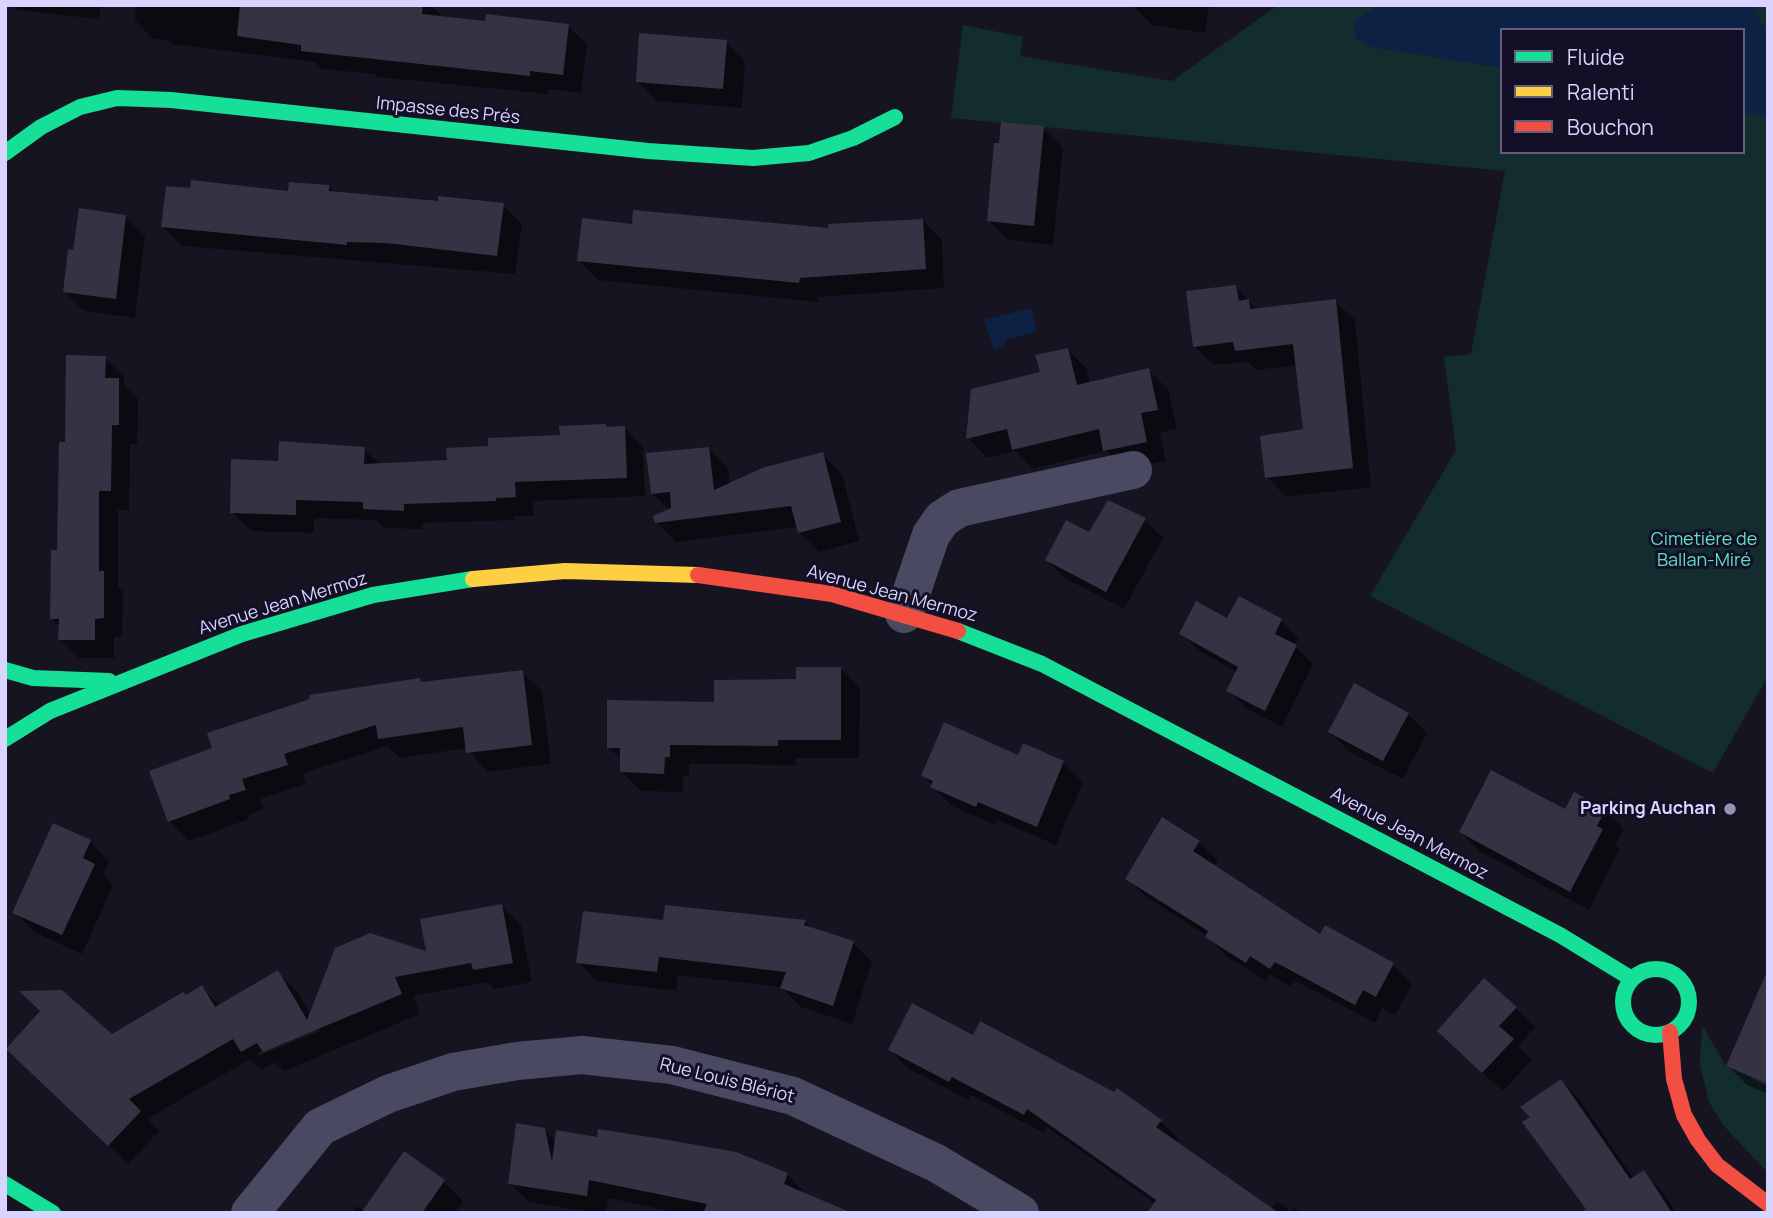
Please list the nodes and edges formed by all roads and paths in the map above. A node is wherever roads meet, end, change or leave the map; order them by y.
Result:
1 (895, 117) dead end
2 (5, 153) edge
3 (1133, 470) dead end
4 (904, 614) junction
5 (7, 678) edge
6 (118, 681) junction
7 (17, 708) dead end
8 (6, 737) edge
9 (1632, 979) junction
10 (1670, 1032) junction
11 (5, 1184) edge
12 (1768, 1204) edge
13 (52, 1213) edge
14 (250, 1213) edge
15 (1020, 1213) edge

1 - 2 street, Impasse des Prés
3 - 4 street
4 - 6 street, Avenue Jean Mermoz
4 - 9 street, Avenue Jean Mermoz
5 - 6 street
6 - 8 street, Avenue Jean Mermoz
7 - 8 street
9 - 10 street
9 - 10 street
10 - 12 street
11 - 13 street
14 - 15 street, Rue Louis Blériot

